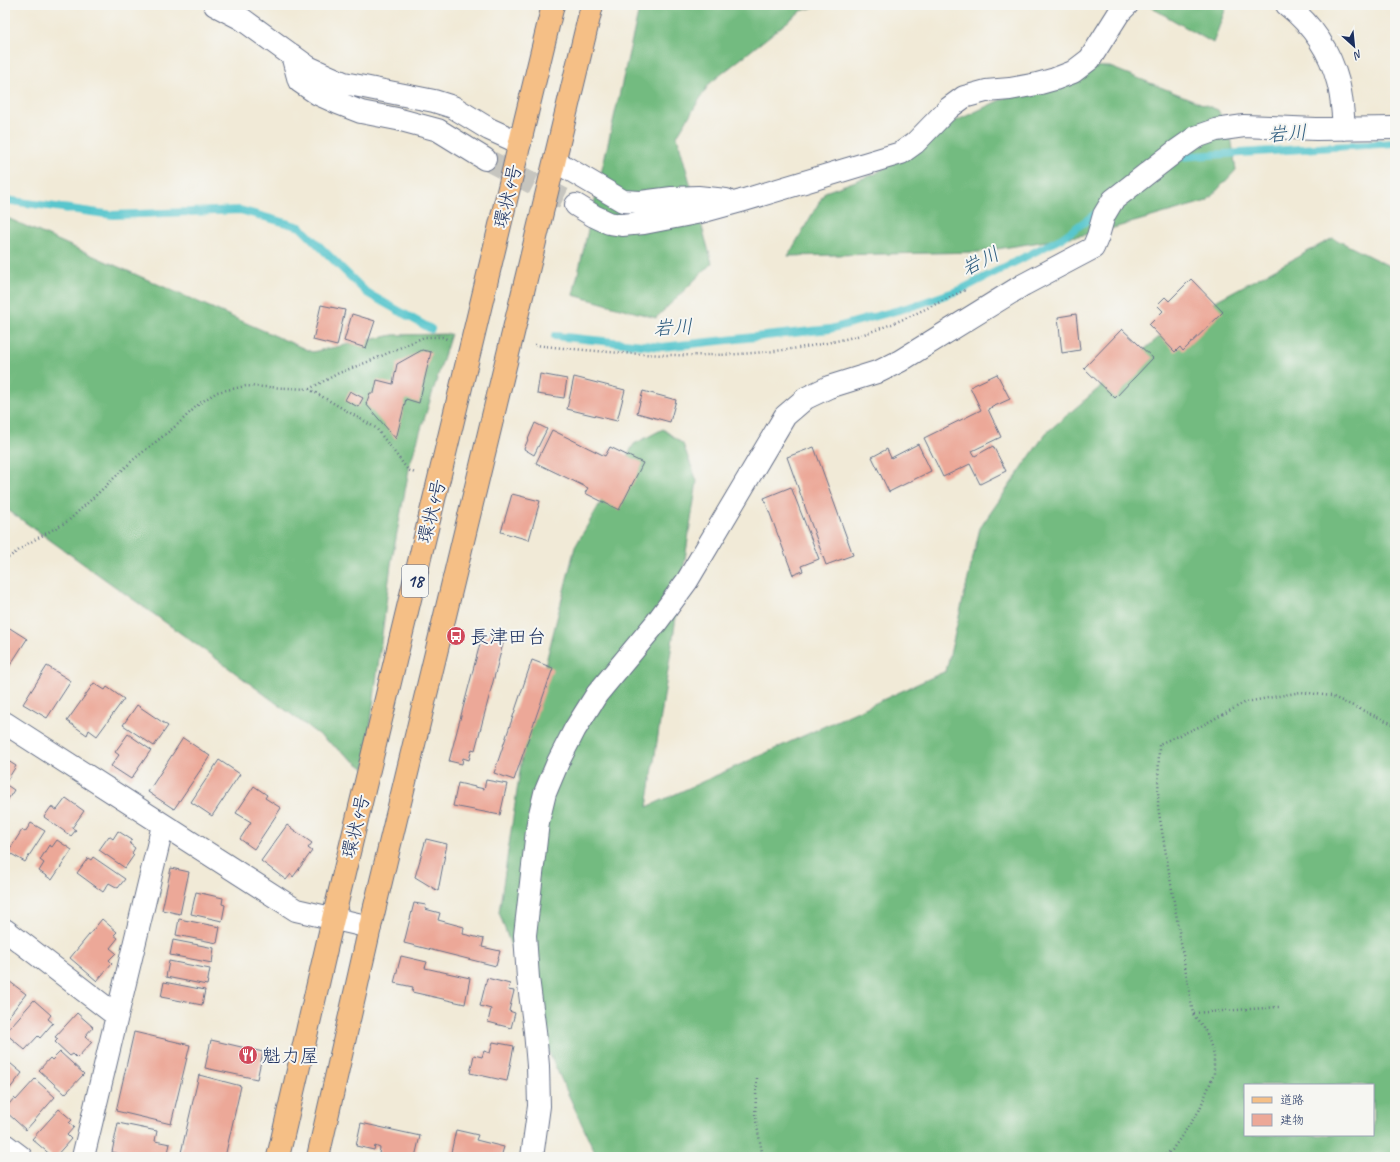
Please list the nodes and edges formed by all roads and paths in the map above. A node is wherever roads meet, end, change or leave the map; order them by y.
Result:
1 (216, 5) edge
2 (553, 5) edge
3 (592, 5) edge
4 (1127, 5) edge
5 (1287, 5) edge
6 (292, 55) junction
7 (1344, 128) junction
8 (1395, 128) edge
9 (520, 143) junction
10 (485, 159) tunnel mouth
11 (555, 161) junction
12 (741, 201) junction
13 (576, 205) tunnel mouth
14 (965, 290) dead end
15 (511, 342) junction
16 (470, 349) junction
17 (309, 389) junction
18 (438, 485) junction
19 (5, 560) edge
20 (5, 722) edge
21 (1395, 724) edge
22 (163, 825) junction
23 (333, 920) junction
24 (370, 927) junction
25 (5, 930) edge
26 (1279, 1007) dead end
27 (1193, 1014) junction
28 (117, 1016) junction
29 (757, 1078) dead end
30 (5, 1145) edge
31 (21, 1157) edge
32 (83, 1157) edge
33 (278, 1157) edge
34 (318, 1157) edge
35 (532, 1157) edge
36 (763, 1157) edge
37 (1162, 1157) edge

1 - 6 street
2 - 9 main road, 環状4号 / 18
3 - 11 main road, 環状4号 / 18
4 - 12 street
5 - 7 street
6 - 9 street
6 - 10 street
7 - 8 street
7 - 35 street
9 - 16 main road, 環状4号 / 18
11 - 12 street
11 - 15 main road, 環状4号 / 18
12 - 13 street
14 - 15 path
15 - 24 main road, 環状4号 / 18
16 - 17 path
16 - 18 main road, 環状4号 / 18
17 - 18 path
17 - 19 path
18 - 23 main road, 環状4号 / 18
20 - 22 street
21 - 27 path
22 - 23 street
22 - 28 street
23 - 24 street
23 - 33 main road, 環状4号 / 18
24 - 34 main road, 環状4号 / 18
25 - 28 street
26 - 27 path
27 - 37 path
28 - 32 street
29 - 36 path
30 - 31 street

